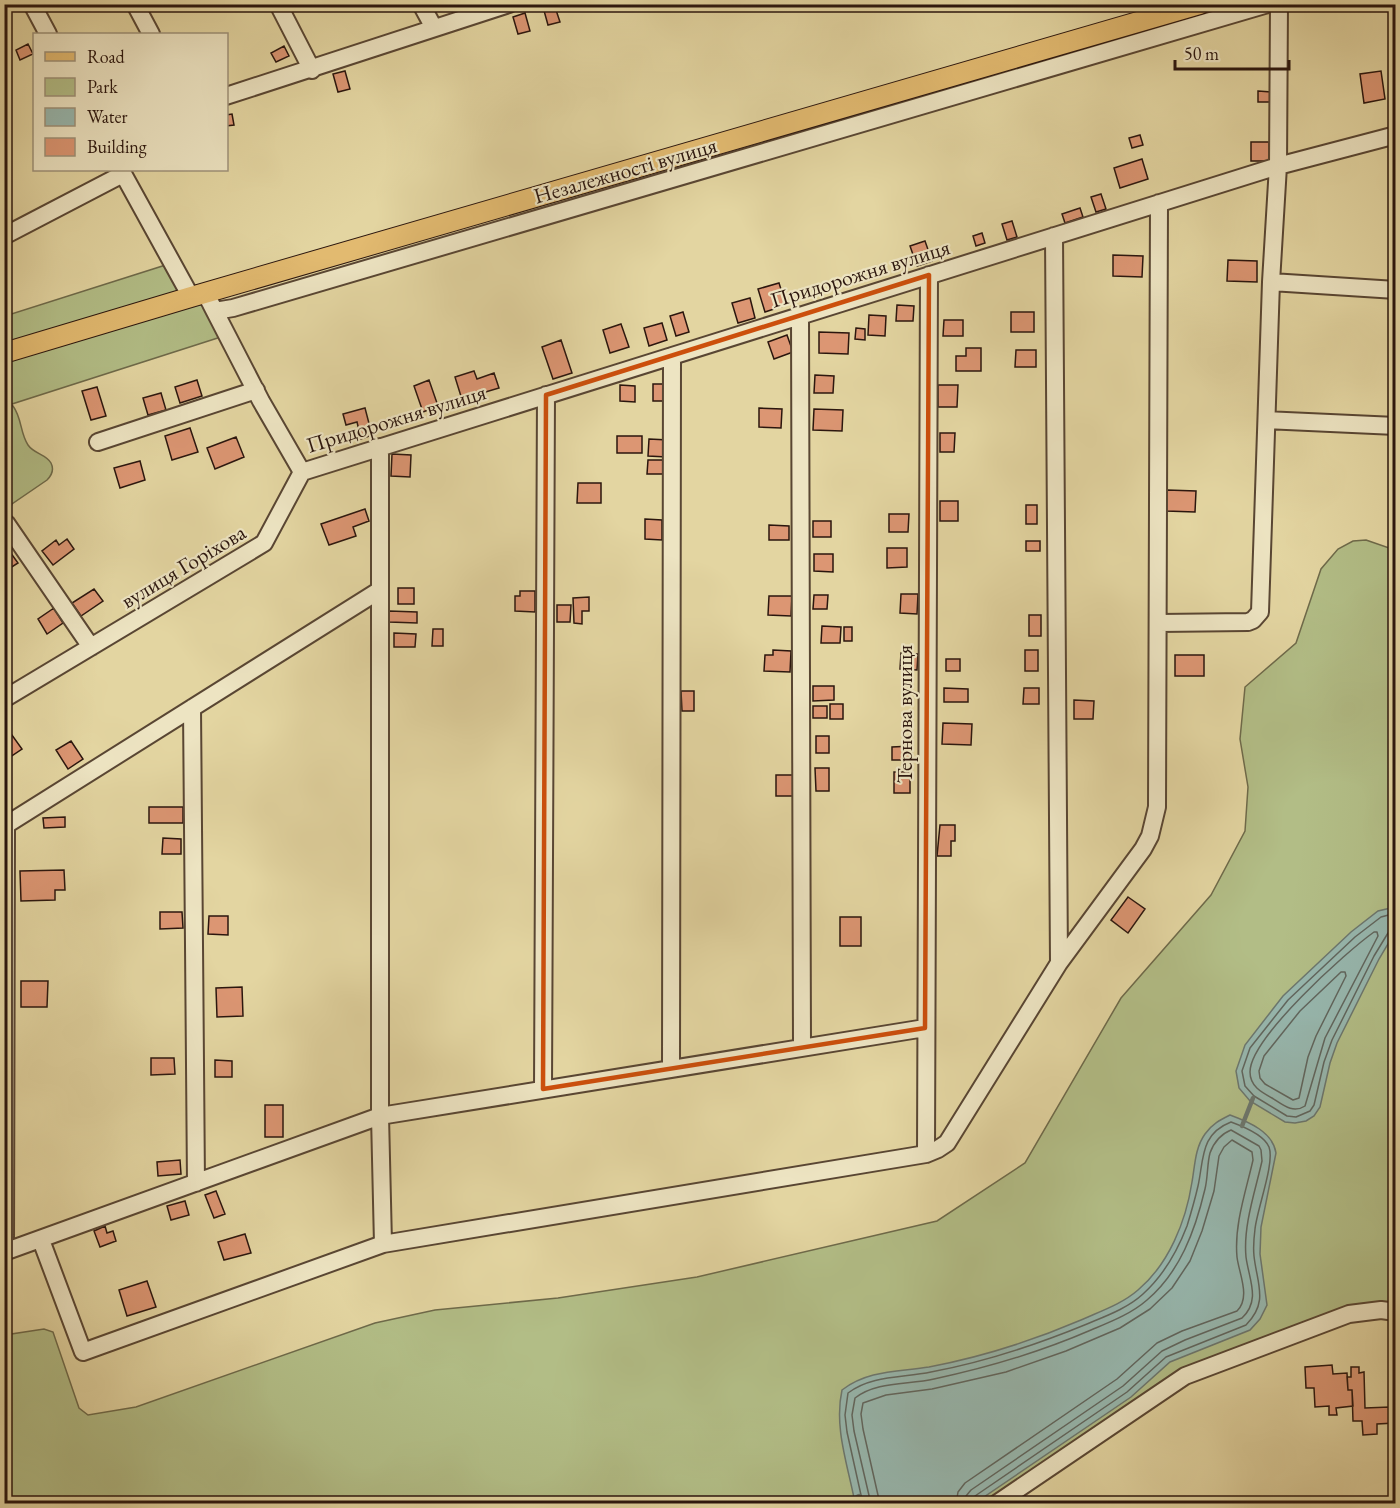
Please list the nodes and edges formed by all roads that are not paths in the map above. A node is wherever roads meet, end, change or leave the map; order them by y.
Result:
1 (32, 4) edge
2 (135, 4) edge
3 (278, 4) edge
4 (421, 4) edge
5 (509, 4) edge
6 (1200, 4) edge
7 (1268, 4) edge
8 (1279, 4) edge
9 (434, 28) junction
10 (47, 33) edge
11 (150, 33) edge
12 (312, 70) junction
13 (228, 95) edge
14 (1395, 135) edge
15 (1278, 166) junction
16 (122, 172) edge
17 (1159, 203) junction
18 (4, 236) edge
19 (1054, 236) junction
20 (929, 275) junction
21 (1271, 282) junction
22 (1395, 290) edge
23 (198, 295) junction
24 (214, 311) junction
25 (800, 316) junction
26 (4, 353) edge
27 (672, 356) junction
28 (256, 390) junction
29 (546, 395) junction
30 (1267, 420) junction
31 (1395, 426) edge
32 (98, 442) dead end
33 (380, 447) junction
34 (302, 472) junction
35 (6, 523) edge
36 (380, 590) junction
37 (1159, 623) junction
38 (91, 647) junction
39 (4, 699) edge
40 (192, 708) junction
41 (1059, 963) junction
42 (925, 1028) junction
43 (802, 1047) junction
44 (671, 1069) junction
45 (543, 1089) junction
46 (380, 1116) junction
47 (5, 1124) edge
48 (926, 1154) junction
49 (196, 1183) junction
50 (41, 1240) junction
51 (383, 1244) junction
52 (5, 1252) edge
53 (1395, 1312) edge
54 (996, 1503) edge

1 - 10 street
2 - 11 street
3 - 12 street
4 - 9 street
5 - 9 street
6 - 23 main road
7 - 24 street, Незалежності вулиця
8 - 15 street
9 - 12 street
12 - 13 street
14 - 15 street, Придорожня вулиця
15 - 17 street, Придорожня вулиця
15 - 21 street
16 - 18 street
16 - 23 street
17 - 19 street, Придорожня вулиця
17 - 37 street
19 - 20 street, Придорожня вулиця
19 - 41 street
20 - 25 street, Придорожня вулиця
20 - 42 street, Тернова вулиця
21 - 22 street
21 - 30 street
23 - 24 street
23 - 26 street
24 - 28 street
25 - 27 street, Придорожня вулиця
25 - 43 street
27 - 29 street, Придорожня вулиця
27 - 44 street
28 - 32 street
28 - 34 street
29 - 33 street, Придорожня вулиця
29 - 45 street
30 - 31 street
30 - 37 street
33 - 34 street, Придорожня вулиця
33 - 36 street
34 - 38 street, вулиця Горіхова
35 - 38 street
36 - 40 street
36 - 46 street
37 - 41 street
38 - 39 street, вулиця Горіхова
40 - 47 street
40 - 49 street
41 - 48 street
42 - 43 street
42 - 48 street, Тернова вулиця
43 - 44 street
44 - 45 street
45 - 46 street
46 - 49 street
46 - 51 street
47 - 52 street
48 - 51 street
49 - 50 street
50 - 51 street
50 - 52 street
53 - 54 street

